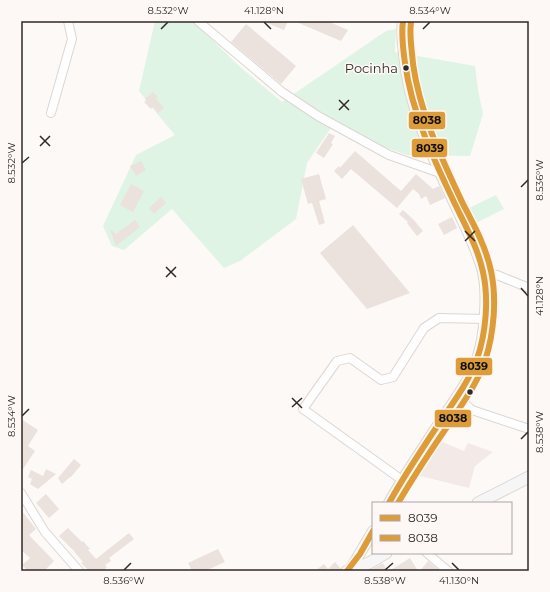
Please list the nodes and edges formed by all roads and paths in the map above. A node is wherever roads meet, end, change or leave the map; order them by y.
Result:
1 (68, 21) edge
2 (198, 21) edge
3 (403, 21) edge
4 (51, 113) dead end
5 (440, 173) junction
6 (483, 274) junction
7 (529, 288) edge
8 (485, 318) junction
9 (457, 397) junction
10 (529, 429) edge
11 (529, 477) edge
12 (402, 480) junction
13 (21, 493) edge
14 (389, 502) edge
15 (480, 502) edge
16 (372, 533) edge
17 (384, 554) edge
18 (428, 554) edge
19 (348, 570) edge
20 (79, 571) edge
21 (448, 571) edge

1 - 4 street
2 - 5 street
3 - 5 street
5 - 6 street
6 - 7 street
6 - 8 street
8 - 9 street
8 - 12 street
9 - 10 street
9 - 12 street
11 - 15 main road
12 - 14 street
13 - 20 street
16 - 19 street
17 - 19 main road
18 - 21 street

